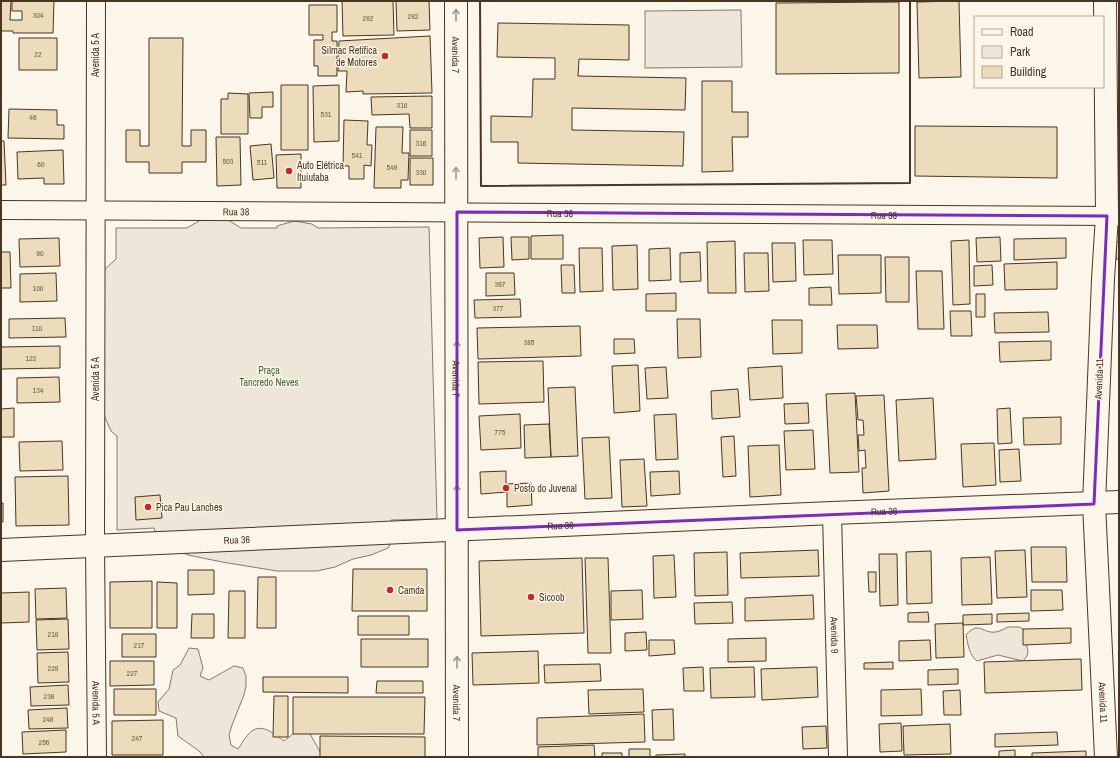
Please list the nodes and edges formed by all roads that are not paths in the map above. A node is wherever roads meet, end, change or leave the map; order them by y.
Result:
1 (96, 1) edge
2 (456, 1) edge
3 (1105, 1) edge
4 (1, 210) edge
5 (95, 211) junction
6 (457, 212) junction
7 (1113, 216) edge
8 (1119, 502) edge
9 (1094, 504) junction
10 (832, 513) junction
11 (457, 530) junction
12 (95, 546) junction
13 (1, 550) edge
14 (97, 757) edge
15 (457, 757) edge
16 (838, 757) edge
17 (1106, 757) edge

1 - 5 street, Avenida 5 A
6 -> 2 street, Avenida 7
3 - 7 street, Avenida 11
4 - 5 street, Rua 38
5 - 6 street, Rua 38
5 - 12 street, Avenida 5 A
6 - 7 street, Rua 38
11 -> 6 street, Avenida 7
7 - 9 street, Avenida 11
8 - 9 street, Rua 36
9 - 10 street, Rua 36
9 - 17 street, Avenida 11
10 - 11 street, Rua 36
10 - 16 street, Avenida 9
11 - 12 street, Rua 36
15 -> 11 street, Avenida 7
12 - 13 street, Rua 36
12 - 14 street, Avenida 5 A

